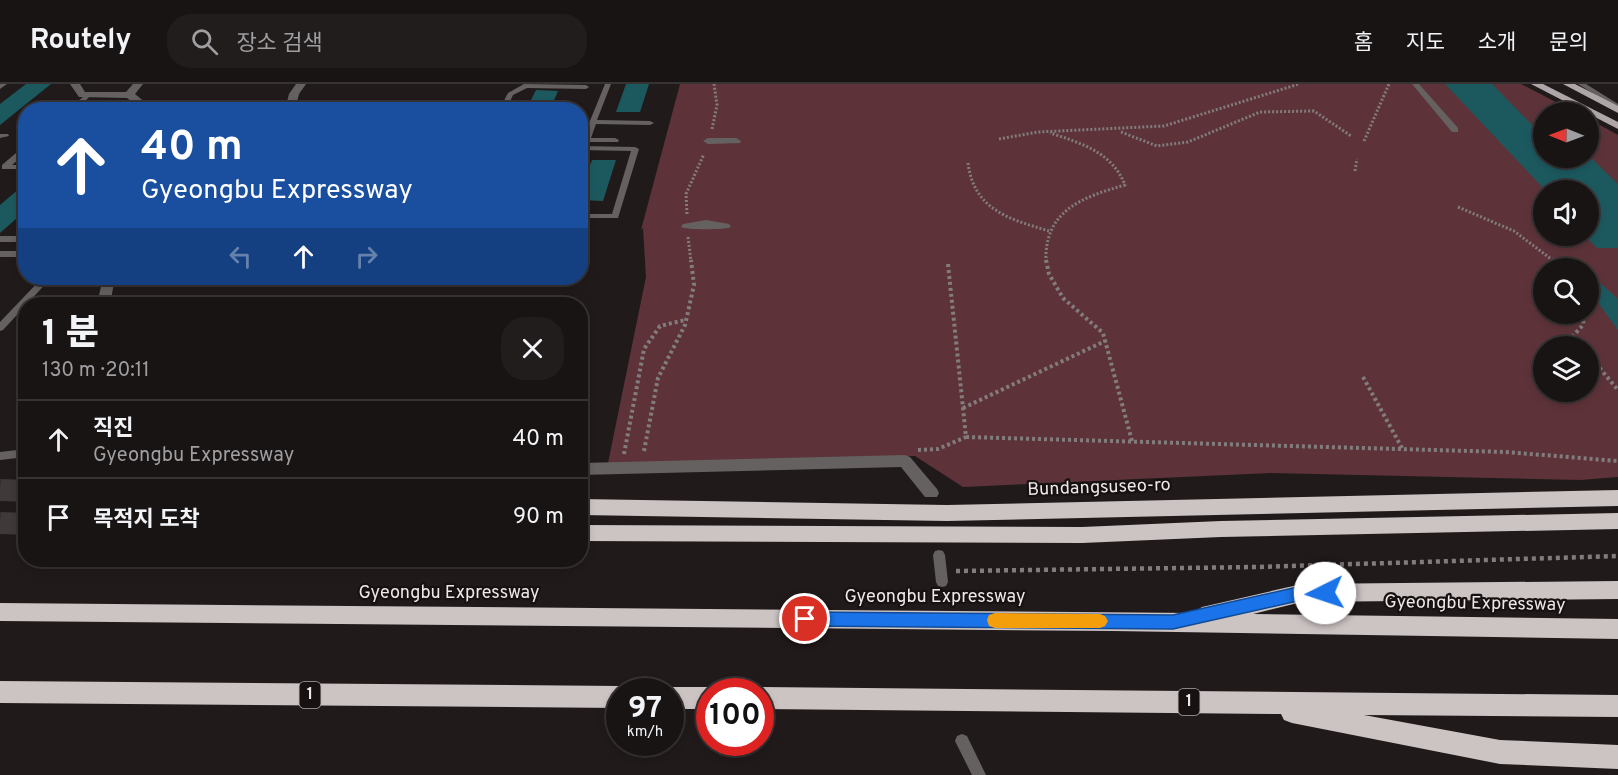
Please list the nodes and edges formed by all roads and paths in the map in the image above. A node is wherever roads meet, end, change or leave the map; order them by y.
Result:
1 (4, 84) edge
2 (75, 84) edge
3 (138, 84) edge
4 (301, 84) edge
5 (608, 84) edge
6 (714, 84) edge
7 (1299, 84) edge
8 (1389, 84) edge
9 (1415, 84) edge
10 (1536, 84) edge
11 (1568, 84) edge
12 (1581, 84) edge
13 (529, 85) edge
14 (0, 87) edge
15 (586, 87) dead end
16 (88, 95) junction
17 (129, 95) junction
18 (81, 102) edge
19 (139, 102) edge
20 (292, 102) edge
21 (506, 102) edge
22 (1618, 109) edge
23 (593, 122) junction
24 (650, 123) dead end
25 (1618, 126) edge
26 (1117, 130) junction
27 (1455, 130) dead end
28 (588, 131) edge
29 (1050, 133) junction
30 (1351, 136) dead end
31 (999, 139) dead end
32 (588, 140) edge
33 (615, 140) dead end
34 (708, 141) junction
35 (736, 141) dead end
36 (1364, 141) dead end
37 (588, 148) edge
38 (18, 156) edge
39 (1357, 159) dead end
40 (968, 163) dead end
41 (18, 167) edge
42 (1355, 171) dead end
43 (1458, 207) dead end
44 (588, 216) edge
45 (687, 227) junction
46 (725, 227) dead end
47 (1050, 231) junction
48 (0, 239) edge
49 (18, 239) edge
50 (0, 254) edge
51 (18, 254) edge
52 (1551, 258) edge
53 (948, 264) dead end
54 (40, 285) edge
55 (29, 297) edge
56 (18, 308) edge
57 (686, 320) junction
58 (1583, 324) edge
59 (0, 328) edge
60 (1573, 336) edge
61 (1105, 341) junction
62 (1599, 367) edge
63 (1363, 377) dead end
64 (1618, 390) edge
65 (963, 408) junction
66 (966, 437) junction
67 (1132, 441) junction
68 (1402, 449) junction
69 (906, 450) dead end
70 (18, 454) edge
71 (656, 454) dead end
72 (0, 456) edge
73 (1618, 460) edge
74 (588, 469) edge
75 (622, 469) junction
76 (931, 493) dead end
77 (1618, 498) edge
78 (588, 507) edge
79 (1618, 521) edge
80 (588, 533) edge
81 (939, 555) dead end
82 (1618, 556) edge
83 (941, 577) joint
84 (1618, 590) edge
85 (0, 600) edge
86 (0, 612) edge
87 (48, 613) junction
88 (1173, 622) junction
89 (1618, 629) edge
90 (0, 692) edge
91 (606, 697) edge
92 (774, 698) edge
93 (1246, 703) junction
94 (1618, 706) edge
95 (962, 741) dead end
96 (1618, 757) edge
97 (979, 775) edge

1 - 14 lane
2 - 16 street
3 - 17 street
4 - 20 street
5 - 23 lane
6 - 34 path
7 - 26 path
8 - 36 path
9 - 27 lane
10 - 25 main road
11 - 22 main road
12 - 22 lane
13 - 15 lane
13 - 21 lane
16 - 17 street
16 - 18 lane
17 - 19 street
23 - 24 lane
23 - 28 lane
26 - 29 path
26 - 30 path
29 - 31 path
29 - 47 path
32 - 33 lane
34 - 35 street
34 - 45 path
37 - 44 lane
38 - 41 lane
39 - 42 path
40 - 47 path
43 - 52 path
45 - 46 street
45 - 57 path
47 - 61 path
48 - 49 lane
50 - 51 lane
53 - 65 path
54 - 55 lane
56 - 59 lane
57 - 71 path
57 - 75 path
58 - 60 path
61 - 65 path
61 - 67 path
62 - 64 path
63 - 68 path
65 - 66 path
66 - 67 path
66 - 69 path
67 - 68 path
68 - 73 path
70 - 72 lane
74 - 75 street
75 - 76 street
77 - 78 highway, Bundangsuseo-ro
79 - 80 highway
81 - 83 lane
82 - 83 path
84 - 88 highway
85 - 87 highway
86 - 87 highway, Gyeongbu Expressway
87 - 88 highway, Gyeongbu Expressway
88 - 89 highway, Gyeongbu Expressway
90 - 91 highway, 1
92 - 93 highway, 1
93 - 94 highway, 1
93 - 96 highway
95 - 97 lane

